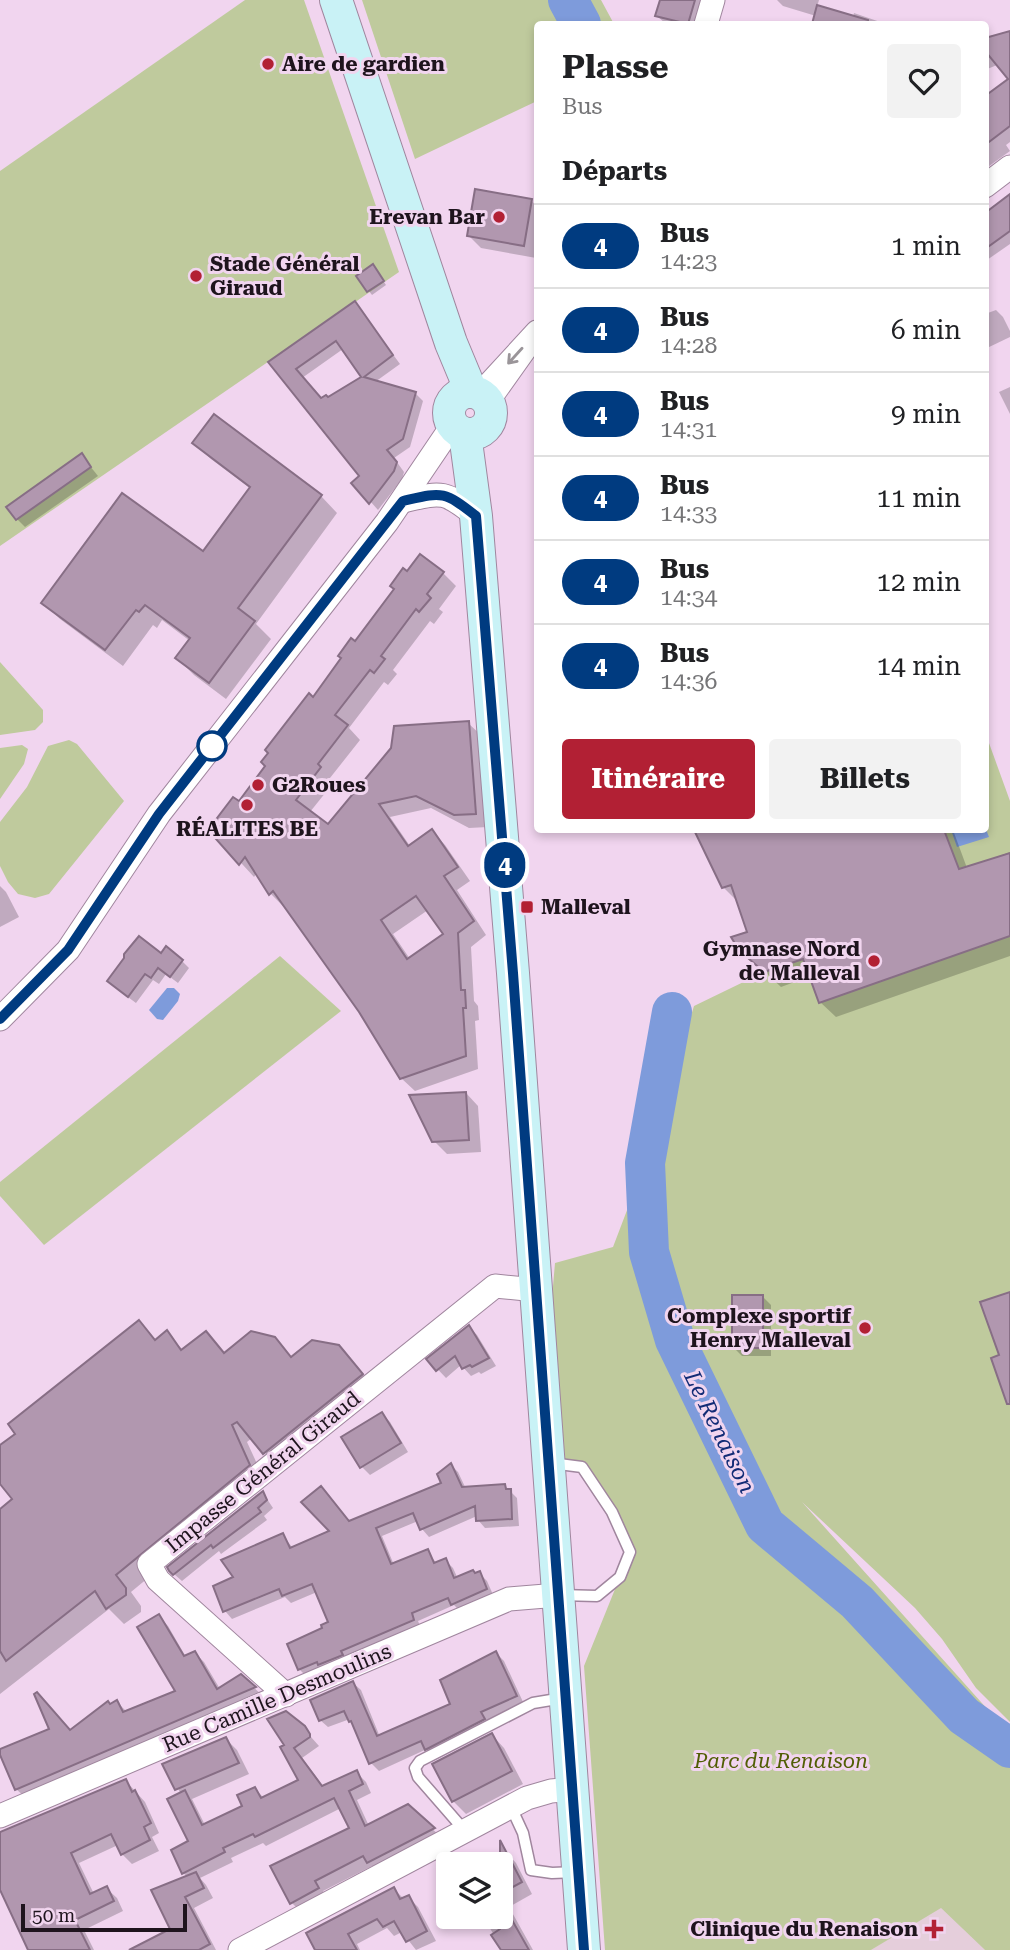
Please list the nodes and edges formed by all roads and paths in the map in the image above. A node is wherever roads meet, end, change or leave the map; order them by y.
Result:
1 (336, 0) edge
2 (713, 0) edge
3 (707, 21) edge
4 (1010, 167) edge
5 (989, 183) edge
6 (534, 335) edge
7 (469, 413) junction
8 (403, 501) junction
9 (476, 516) junction
10 (0, 1019) edge
11 (536, 1290) junction
12 (548, 1462) junction
13 (558, 1595) junction
14 (286, 1695) junction
15 (566, 1697) junction
16 (573, 1788) junction
17 (511, 1807) junction
18 (0, 1816) edge
19 (466, 1831) junction
20 (579, 1872) junction
21 (240, 1950) edge
22 (584, 1950) edge

1 - 7 street
2 - 3 street
4 - 5 street
6 - 7 street
7 - 8 street
7 - 9 street
8 - 9 street
8 - 10 street
9 - 11 street
11 - 12 street
11 - 14 street, Impasse Général Giraud
12 - 13 street
12 - 13 lane
13 - 14 street, Rue Camille Desmoulins
13 - 15 street
14 - 18 street, Rue Camille Desmoulins
15 - 16 street
15 - 19 lane
16 - 17 street
16 - 20 street
17 - 19 street
17 - 20 lane
19 - 21 street
20 - 22 street

